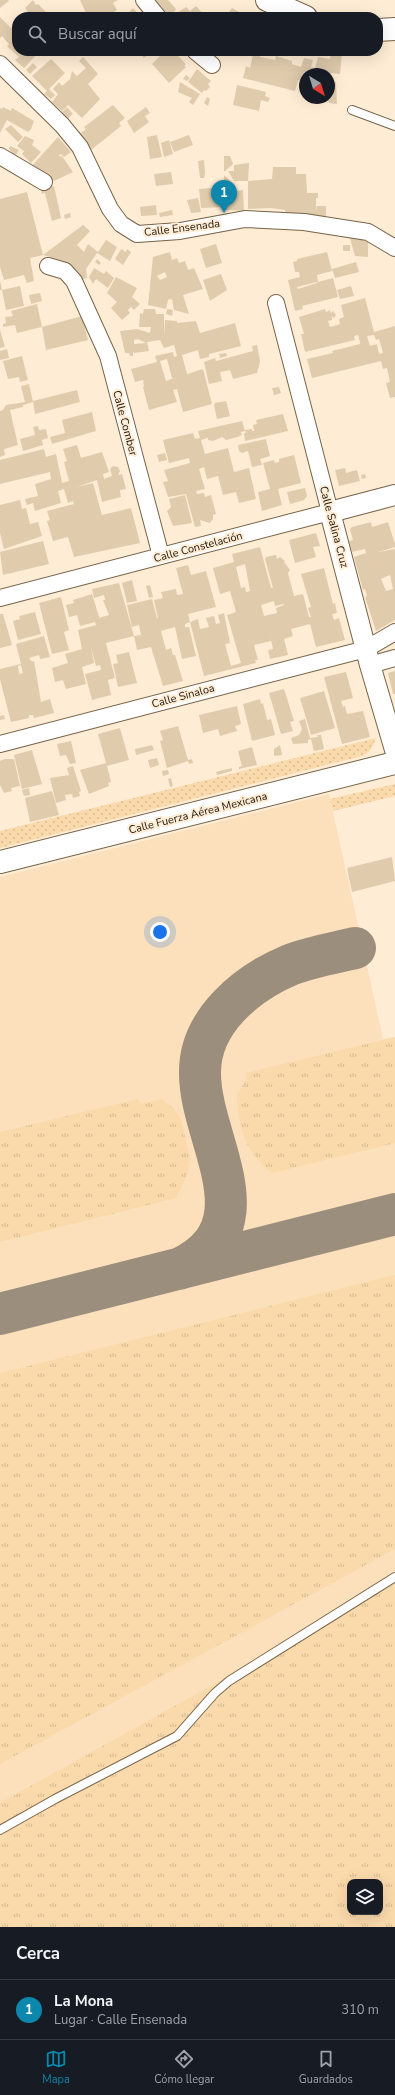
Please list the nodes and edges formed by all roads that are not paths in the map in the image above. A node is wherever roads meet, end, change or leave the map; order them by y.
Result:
1 (144, 0) edge
2 (267, 0) edge
3 (154, 12) edge
4 (295, 12) edge
5 (395, 29) edge
6 (383, 30) edge
7 (201, 56) edge
8 (0, 64) edge
9 (212, 65) dead end
10 (352, 110) dead end
11 (395, 126) edge
12 (0, 156) edge
13 (44, 182) dead end
14 (395, 248) edge
15 (48, 266) dead end
16 (276, 303) dead end
17 (395, 495) edge
18 (330, 512) junction
19 (161, 556) junction
20 (0, 598) edge
21 (395, 632) edge
22 (368, 657) junction
23 (395, 658) edge
24 (0, 744) edge
25 (395, 750) edge
26 (395, 763) edge
27 (0, 862) edge
28 (395, 1577) edge
29 (0, 1830) edge

1 - 3 street
2 - 4 main road
5 - 6 main road
7 - 9 street
8 - 14 street, Calle Ensenada
10 - 11 lane
12 - 13 street
15 - 19 street, Calle Comber
16 - 18 street, Calle Salina Cruz
17 - 18 street, Calle Constelación
18 - 19 street, Calle Constelación
18 - 22 street, Calle Salina Cruz
19 - 20 street, Calle Constelación
21 - 22 street
22 - 23 street, Calle Sinaloa
22 - 24 street, Calle Sinaloa
22 - 25 street, Calle Salina Cruz
26 - 27 main road, Calle Fuerza Aérea Mexicana
28 - 29 lane

